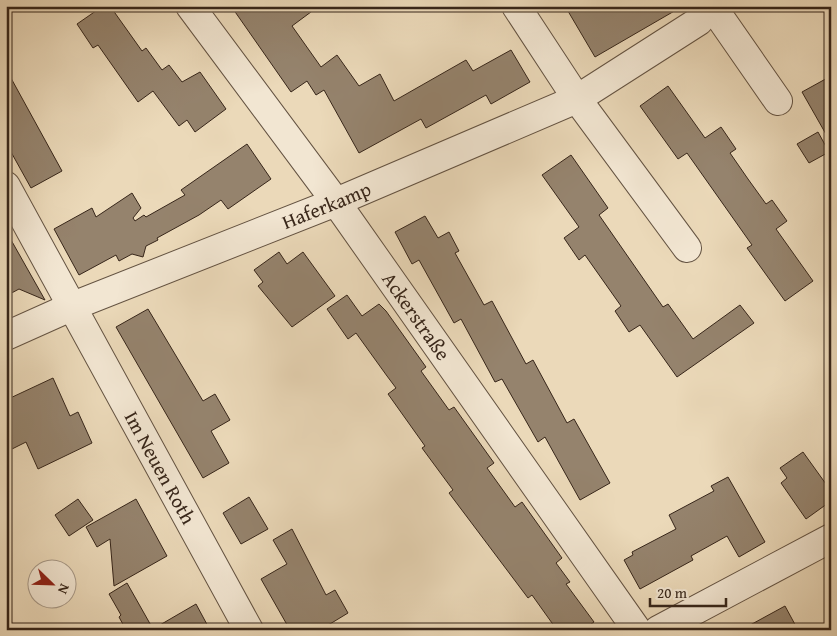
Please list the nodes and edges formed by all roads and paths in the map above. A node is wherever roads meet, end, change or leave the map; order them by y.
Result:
1 (190, 6) edge
2 (516, 6) edge
3 (711, 6) edge
4 (577, 99) junction
5 (778, 101) dead end
6 (6, 186) edge
7 (336, 202) junction
8 (687, 248) dead end
9 (73, 306) junction
10 (6, 336) edge
11 (831, 538) edge
12 (691, 622) edge
13 (249, 630) edge
14 (637, 630) edge
15 (658, 630) edge

1 - 7 street, Ackerstraße
2 - 4 street
3 - 4 street, Haferkamp
3 - 5 street, Haferkamp
4 - 7 street, Haferkamp
4 - 8 street
6 - 9 street
7 - 9 street, Haferkamp
7 - 14 street, Ackerstraße
9 - 10 street, Haferkamp
9 - 13 street, Im Neuen Roth
11 - 12 street
12 - 15 street

